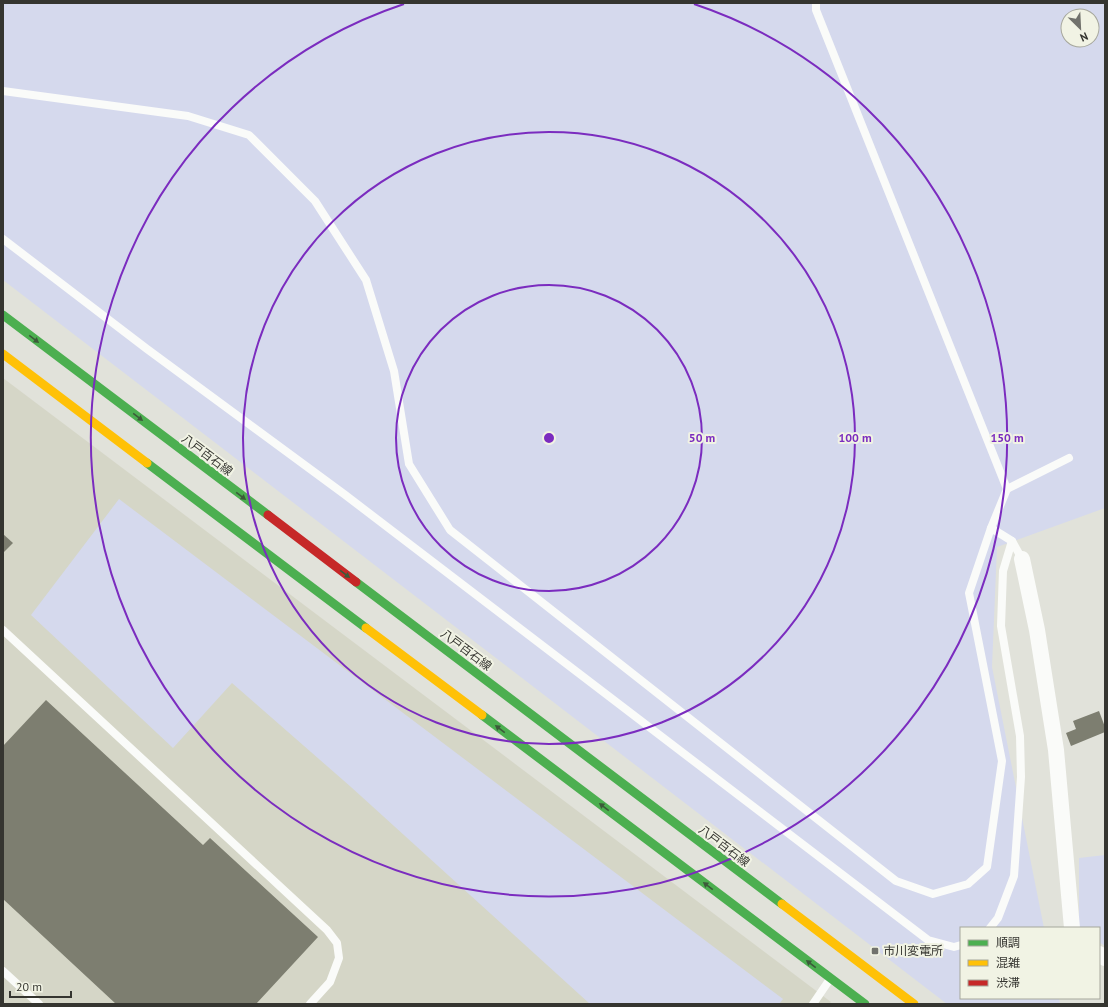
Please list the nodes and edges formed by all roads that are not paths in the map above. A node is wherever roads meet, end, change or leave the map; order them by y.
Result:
1 (816, 3) edge
2 (3, 91) edge
3 (3, 239) edge
4 (3, 316) edge
5 (3, 354) edge
6 (1069, 458) dead end
7 (1007, 489) junction
8 (991, 528) junction
9 (1012, 540) junction
10 (1022, 559) joint
11 (3, 630) edge
12 (991, 927) edge
13 (1072, 927) edge
14 (960, 945) edge
15 (3, 971) edge
16 (830, 978) junction
17 (39, 1004) edge
18 (310, 1004) edge
19 (813, 1004) edge
20 (865, 1004) edge
21 (914, 1004) edge

1 - 7 lane
2 - 8 lane
3 - 14 lane
4 -> 21 main road, 八戸百石線
16 -> 5 main road
6 - 7 lane
7 - 8 lane
8 - 9 lane
9 - 10 lane
9 - 12 lane
10 - 13 street
11 - 18 lane
15 - 17 lane
16 - 19 lane
16 - 20 main road

